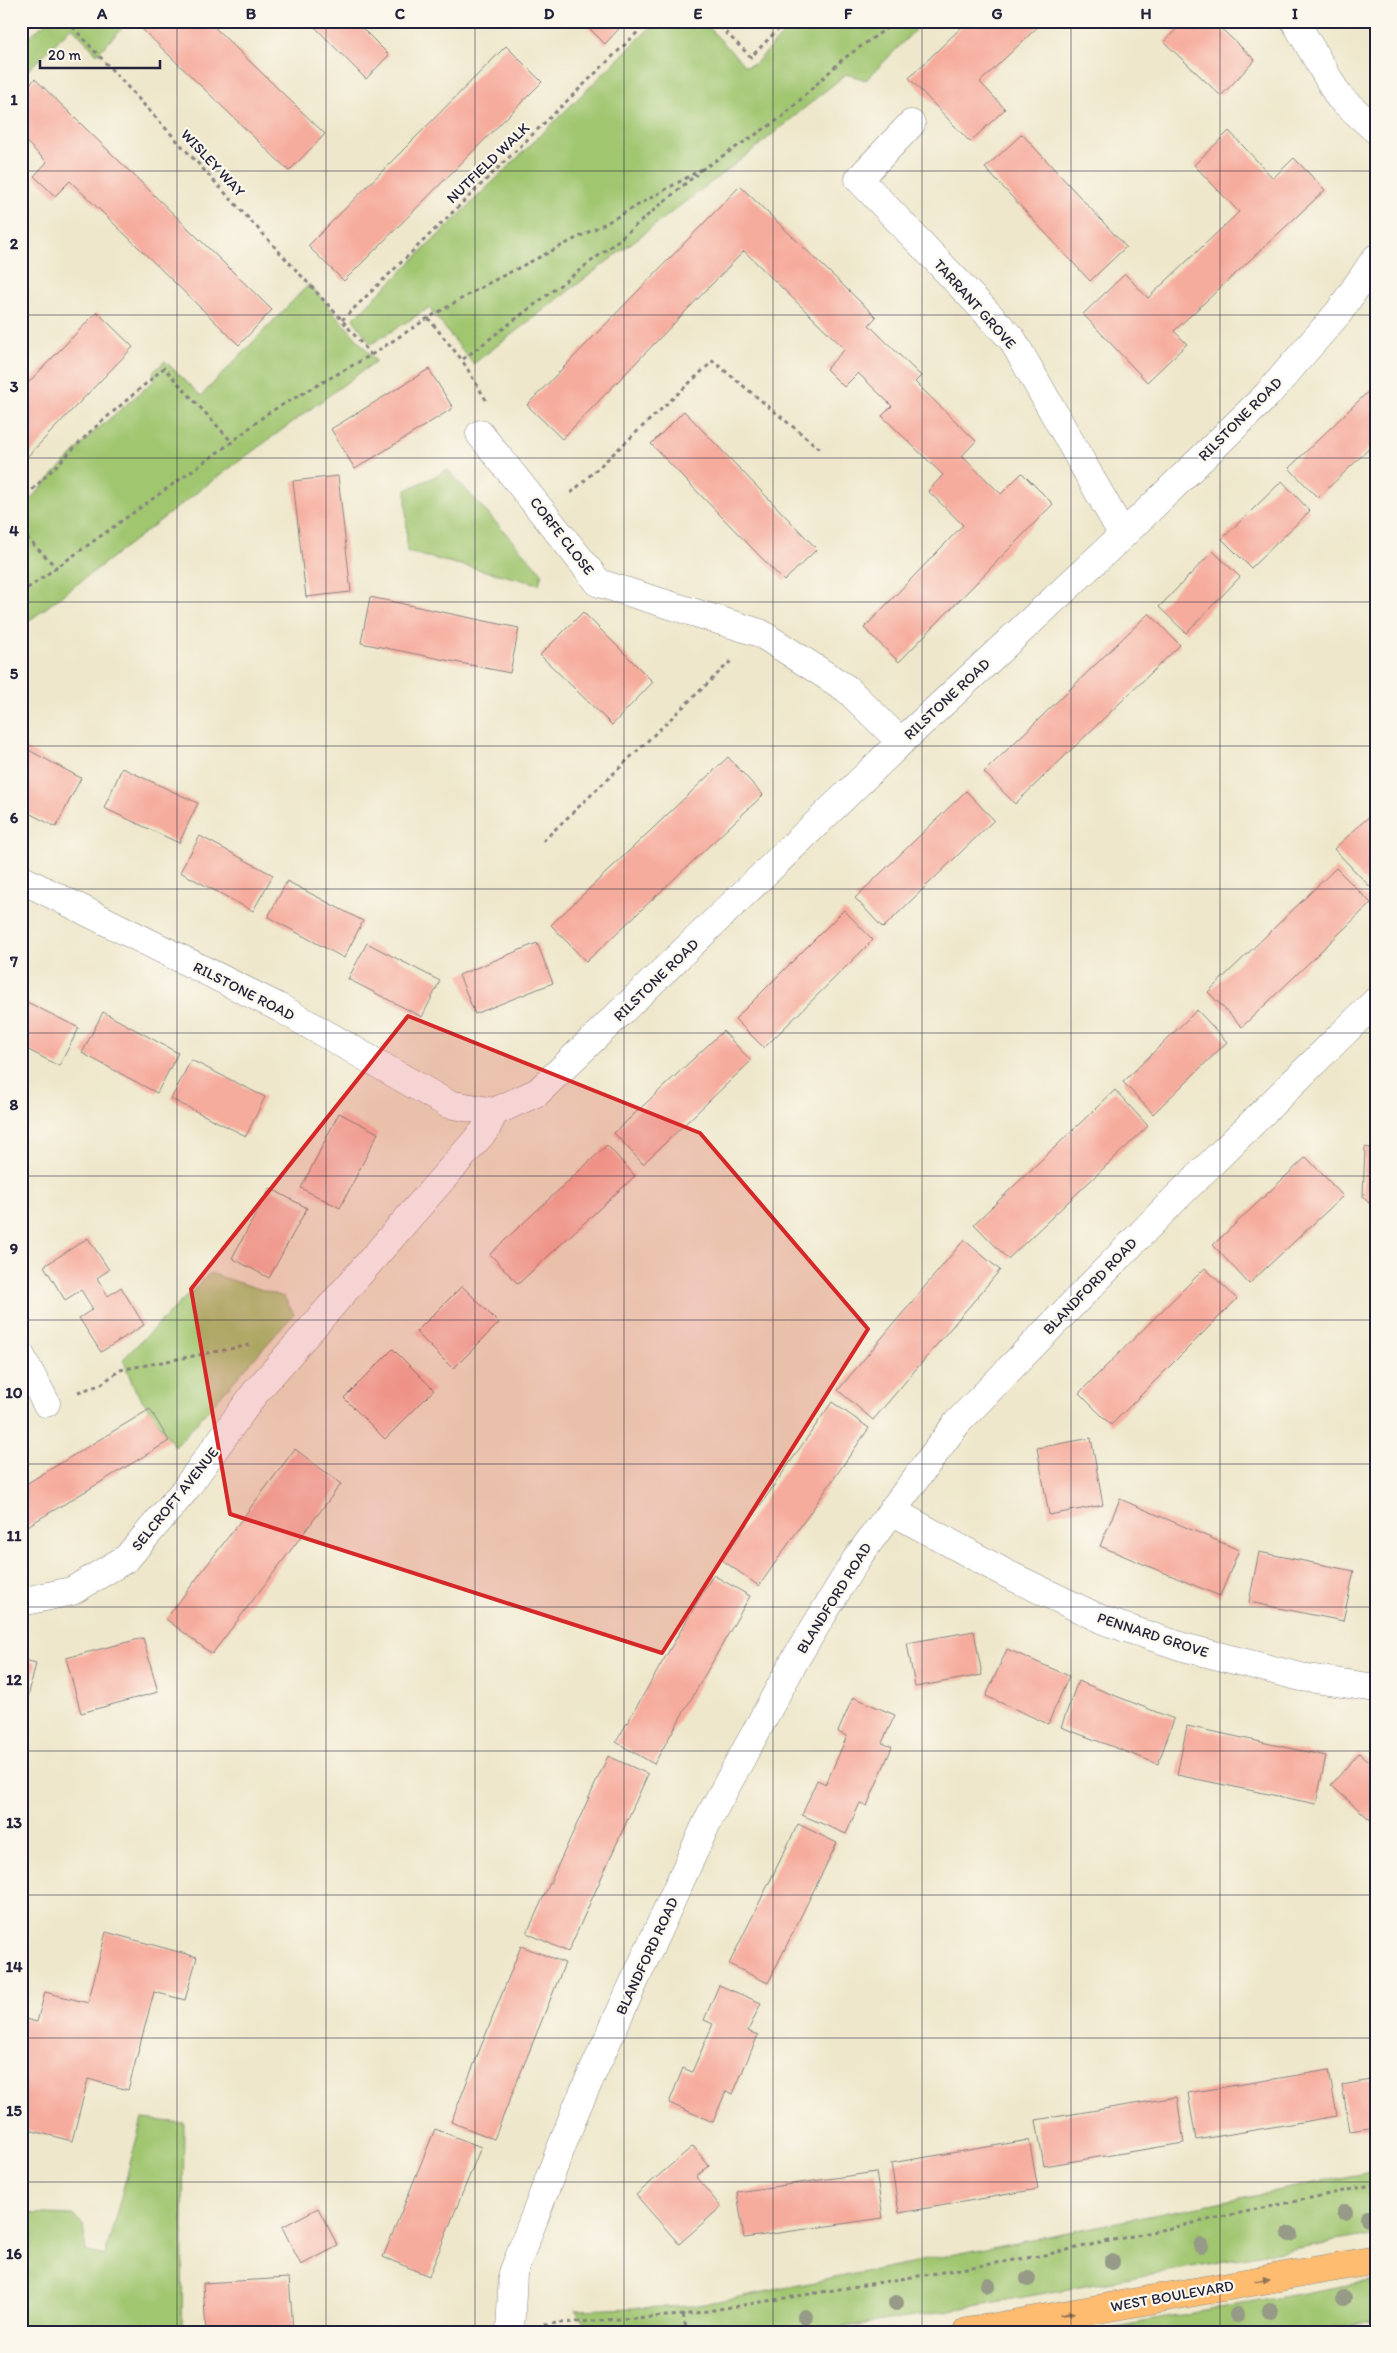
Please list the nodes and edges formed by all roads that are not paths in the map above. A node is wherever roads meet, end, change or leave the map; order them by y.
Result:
1 (1295, 21) edge
2 (911, 124) dead end
3 (1376, 130) edge
4 (1376, 258) edge
5 (480, 434) road end
6 (1123, 535) junction
7 (901, 742) junction
8 (21, 879) edge
9 (1371, 1016) edge
10 (494, 1112) junction
11 (22, 1361) edge
12 (46, 1403) road end
13 (892, 1511) junction
14 (21, 1602) edge
15 (1376, 1688) edge
16 (1376, 2260) edge
17 (509, 2329) edge
18 (967, 2332) edge

1 - 3 street
2 - 6 street, TARRANT GROVE
4 - 6 street, RILSTONE ROAD
5 - 7 street, CORFE CLOSE
6 - 7 street, RILSTONE ROAD
7 - 10 street, RILSTONE ROAD
8 - 10 street, RILSTONE ROAD
9 - 13 street, BLANDFORD ROAD
10 - 14 street, SELCROFT AVENUE
11 - 12 street
13 - 15 street, PENNARD GROVE
13 - 17 street, BLANDFORD ROAD
18 -> 16 main road, WEST BOULEVARD

